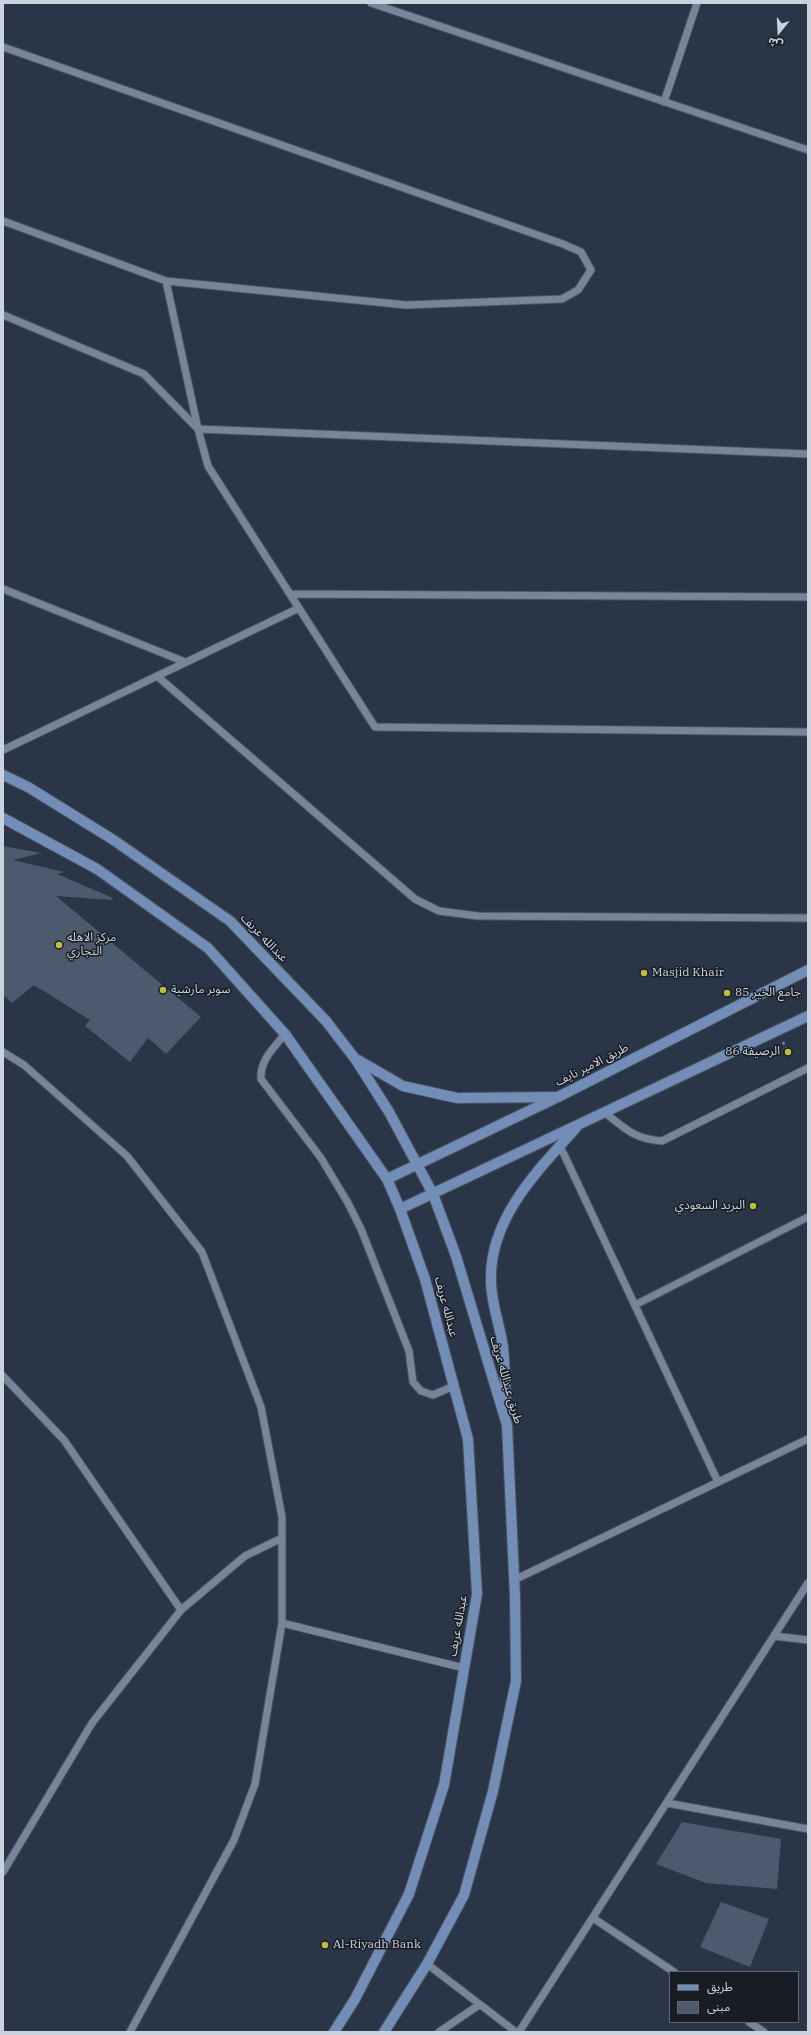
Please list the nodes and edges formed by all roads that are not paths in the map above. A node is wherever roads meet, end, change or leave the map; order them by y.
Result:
1 (371, 3) edge
2 (697, 3) edge
3 (3, 46) edge
4 (664, 102) junction
5 (808, 150) edge
6 (3, 221) edge
7 (166, 281) junction
8 (3, 315) edge
9 (198, 429) junction
10 (808, 454) edge
11 (3, 589) edge
12 (290, 594) junction
13 (808, 598) edge
14 (299, 608) junction
15 (185, 662) junction
16 (157, 676) junction
17 (808, 732) edge
18 (3, 750) edge
19 (3, 775) edge
20 (3, 818) edge
21 (808, 918) edge
22 (808, 970) edge
23 (808, 1016) edge
24 (284, 1034) junction
25 (3, 1052) edge
26 (356, 1060) junction
27 (808, 1068) edge
28 (560, 1096) junction
29 (604, 1112) junction
30 (580, 1124) junction
31 (560, 1146) junction
32 (418, 1166) junction
33 (387, 1180) junction
34 (433, 1194) junction
35 (400, 1209) junction
36 (808, 1218) edge
37 (635, 1305) junction
38 (3, 1376) edge
39 (454, 1386) junction
40 (507, 1425) junction
41 (808, 1439) edge
42 (718, 1482) junction
43 (282, 1538) junction
44 (514, 1580) junction
45 (808, 1583) edge
46 (181, 1610) junction
47 (282, 1623) junction
48 (774, 1636) junction
49 (808, 1640) edge
50 (464, 1668) junction
51 (667, 1802) junction
52 (808, 1829) edge
53 (3, 1872) edge
54 (592, 1918) junction
55 (427, 1964) junction
56 (672, 1971) edge
57 (479, 2005) junction
58 (750, 2023) edge
59 (130, 2032) edge
60 (334, 2032) edge
61 (384, 2032) edge
62 (439, 2032) edge
63 (516, 2032) edge
64 (519, 2032) edge
65 (764, 2032) edge

1 - 4 street
2 - 4 street
3 - 7 street
4 - 5 street
6 - 7 street
7 - 9 street
8 - 9 street
9 - 10 street
9 - 12 street
11 - 15 street
12 - 13 street
12 - 14 street
14 - 15 street
14 - 17 street
15 - 16 street
16 - 18 street
16 - 21 street
19 - 26 main road, عبدالله عريف
20 - 24 main road
22 - 28 main road, طريق الامير نايف
23 - 29 main road
24 - 33 main road
24 - 39 street
25 - 43 street
26 - 28 main road
26 - 32 main road, عبدالله عريف
27 - 29 street
28 - 32 main road, طريق الامير نايف
29 - 30 main road
30 - 31 main road
30 - 34 main road
31 - 37 street
31 - 40 main road
32 - 33 main road, طريق الامير نايف
32 - 34 main road, عبدالله عريف
33 - 35 main road
34 - 35 main road
34 - 40 main road, طريق عبدالله عريف
35 - 39 main road, عبدالله عريف
36 - 37 street
37 - 42 street
38 - 46 street
39 - 50 main road, عبدالله عريف
40 - 44 main road, طريق عبدالله عريف
41 - 42 street
42 - 44 street
43 - 46 street
43 - 47 street
44 - 55 main road
45 - 48 street
46 - 53 street
47 - 50 street
47 - 59 street
48 - 49 street
48 - 51 street
50 - 60 main road, عبدالله عريف
51 - 52 street
51 - 54 street
54 - 56 street
54 - 64 street
55 - 57 street
55 - 61 main road
57 - 62 street
57 - 63 street
58 - 65 street

